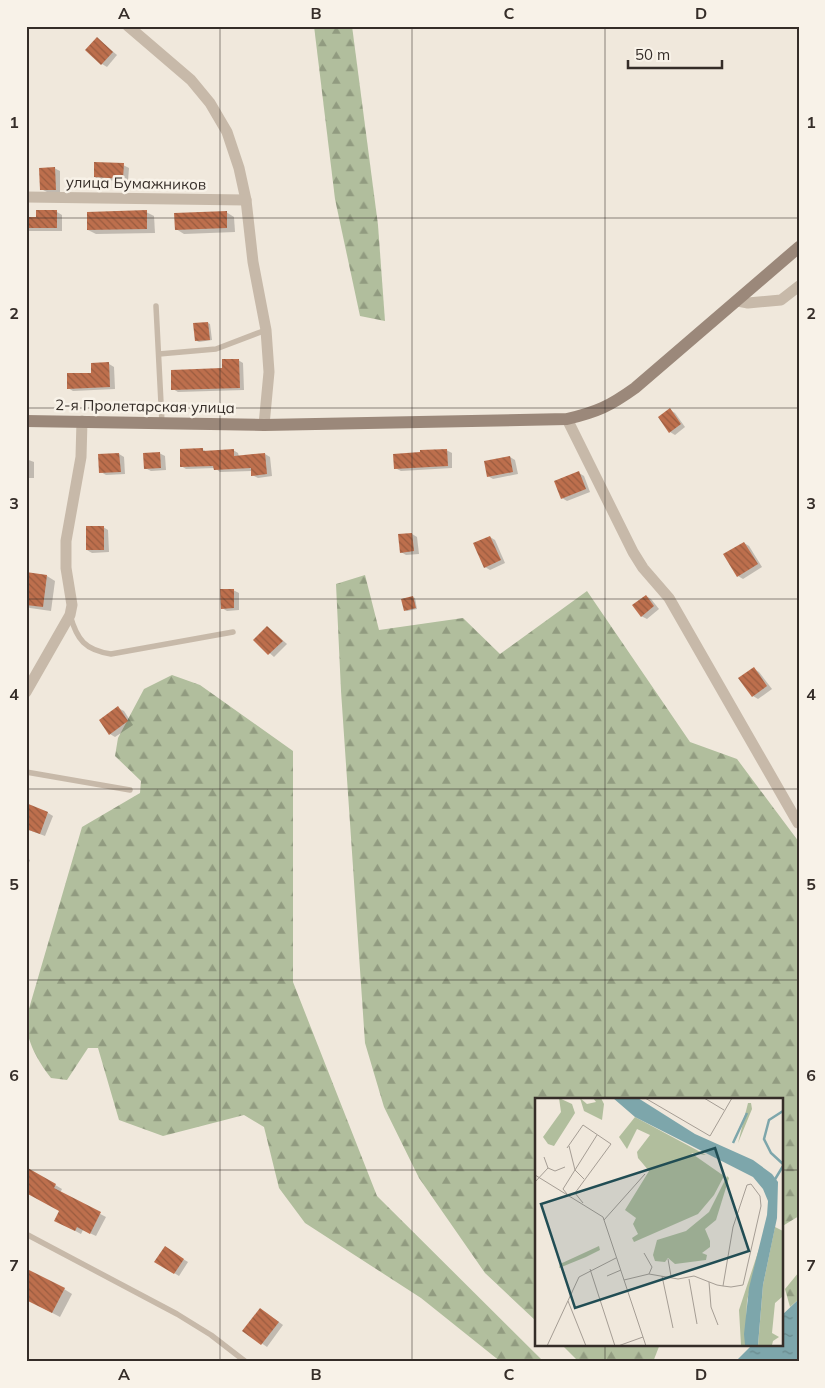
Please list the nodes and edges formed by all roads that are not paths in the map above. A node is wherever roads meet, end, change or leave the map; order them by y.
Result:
1 (128, 26) edge
2 (26, 197) edge
3 (246, 200) junction
4 (799, 247) edge
5 (799, 286) edge
6 (738, 301) junction
7 (156, 306) dead end
8 (266, 330) junction
9 (159, 354) junction
10 (567, 419) junction
11 (26, 421) edge
12 (82, 421) junction
13 (162, 423) junction
14 (264, 425) junction
15 (70, 615) junction
16 (233, 632) dead end
17 (26, 692) edge
18 (26, 772) edge
19 (130, 790) dead end
20 (798, 823) edge
21 (26, 1234) edge
22 (246, 1362) edge

1 - 3 street
2 - 3 street, улица Бумажников
3 - 8 street
4 - 6 main road, 2-я Пролетарская улица
5 - 6 street
6 - 10 main road, 2-я Пролетарская улица
7 - 9 lane
8 - 9 lane
8 - 14 street
9 - 13 lane
10 - 14 main road, 2-я Пролетарская улица
10 - 20 street
11 - 12 main road, 2-я Пролетарская улица
12 - 13 main road, 2-я Пролетарская улица
12 - 15 street
13 - 14 main road, 2-я Пролетарская улица
15 - 16 lane
15 - 17 street
18 - 19 lane
21 - 22 lane

